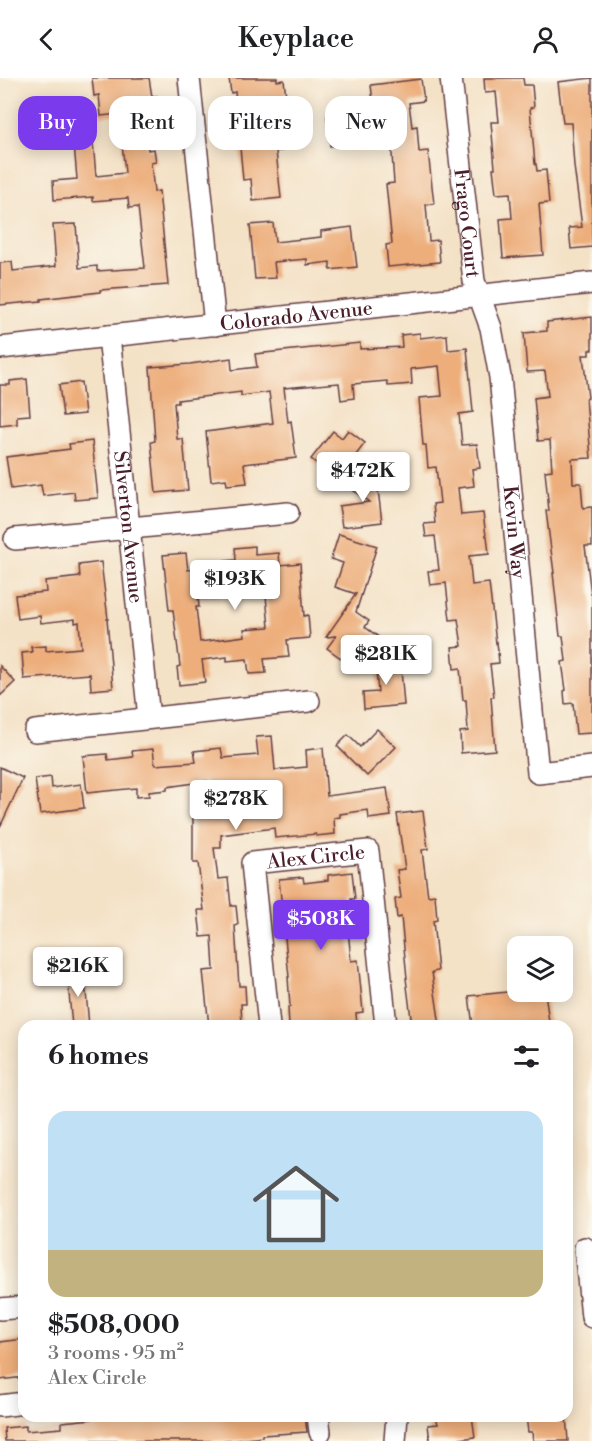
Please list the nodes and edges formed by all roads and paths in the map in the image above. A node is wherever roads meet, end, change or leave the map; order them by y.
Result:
1 (189, 78) edge
2 (451, 78) edge
3 (592, 283) edge
4 (478, 295) junction
5 (215, 325) junction
6 (109, 336) junction
7 (0, 348) edge
8 (288, 513) dead end
9 (129, 528) junction
10 (15, 538) dead end
11 (309, 700) dead end
12 (150, 718) junction
13 (35, 731) dead end
14 (592, 767) edge
15 (268, 1020) edge
16 (385, 1020) edge
17 (581, 1248) edge
18 (18, 1308) edge
19 (0, 1309) edge
20 (592, 1317) edge
21 (18, 1404) edge
22 (0, 1406) edge
23 (397, 1422) edge
24 (395, 1441) edge

1 - 5 street
2 - 4 street, Frago Court
3 - 4 street, Colorado Avenue
4 - 5 street, Colorado Avenue
4 - 14 street, Kevin Way
5 - 6 street, Colorado Avenue
6 - 7 street, Colorado Avenue
6 - 9 street, Silverton Avenue
8 - 9 street
9 - 10 street
9 - 12 street, Silverton Avenue
11 - 12 street
12 - 13 street
15 - 16 street, Alex Circle
17 - 20 street
18 - 19 street
21 - 22 street
23 - 24 street

